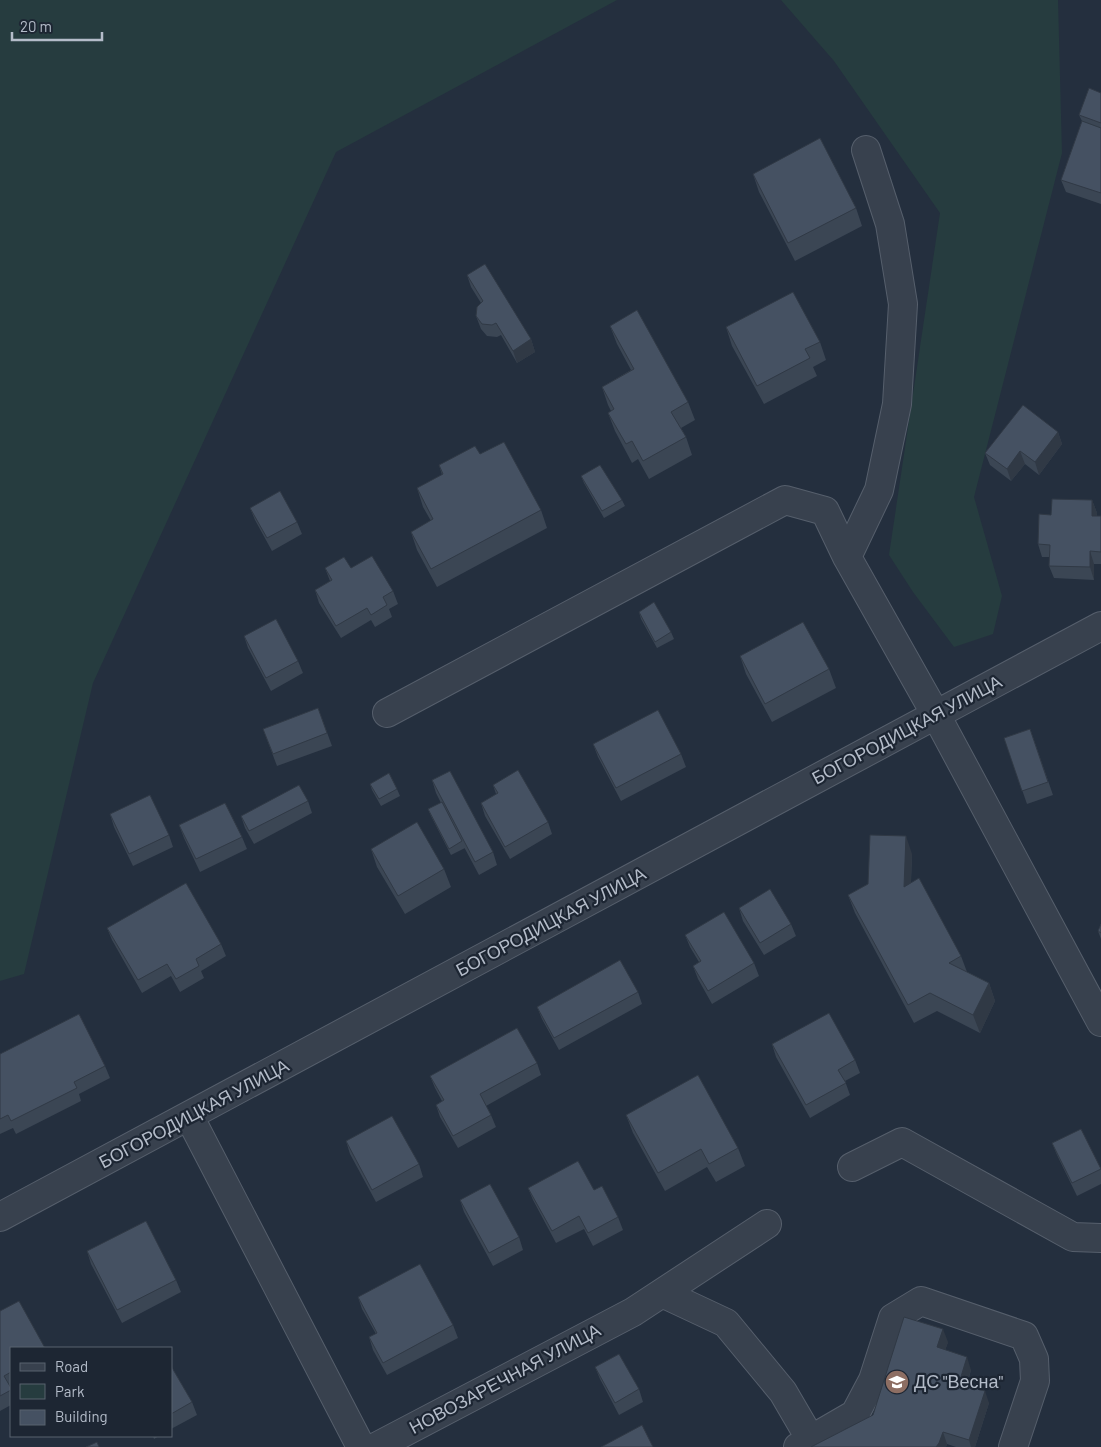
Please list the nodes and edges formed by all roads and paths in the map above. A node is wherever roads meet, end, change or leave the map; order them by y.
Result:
1 (866, 150) dead end
2 (846, 557) junction
3 (1101, 626) edge
4 (386, 713) dead end
5 (936, 715) junction
6 (1100, 1019) edge
7 (189, 1116) junction
8 (852, 1167) dead end
9 (0, 1217) edge
10 (767, 1224) dead end
11 (1101, 1238) edge
12 (662, 1293) junction
13 (805, 1444) edge
14 (361, 1447) edge
15 (376, 1447) edge
16 (1013, 1447) edge

1 - 2 street
2 - 4 street
2 - 5 street
3 - 5 street, БОГОРОДИЦКАЯ УЛИЦА
5 - 6 street
5 - 7 street, БОГОРОДИЦКАЯ УЛИЦА
7 - 9 street, БОГОРОДИЦКАЯ УЛИЦА
7 - 14 street
8 - 11 street
10 - 12 street, НОВОЗАРЕЧНАЯ УЛИЦА
12 - 13 street
12 - 15 street, НОВОЗАРЕЧНАЯ УЛИЦА
13 - 16 street

